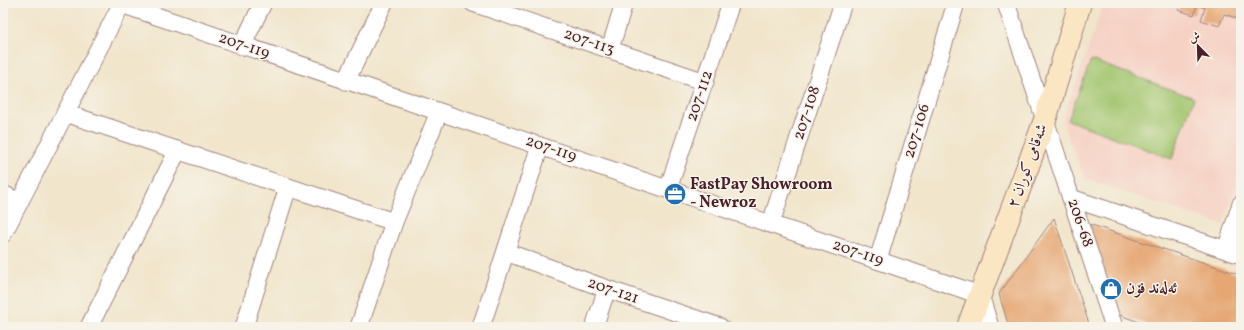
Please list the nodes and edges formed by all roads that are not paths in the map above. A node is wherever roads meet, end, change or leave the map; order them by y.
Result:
1 (263, 3) edge
2 (384, 3) edge
3 (473, 3) edge
4 (624, 3) edge
5 (731, 3) edge
6 (843, 3) edge
7 (956, 3) edge
8 (1006, 3) edge
9 (1080, 3) edge
10 (122, 4) edge
11 (242, 46) junction
12 (610, 49) junction
13 (346, 81) junction
14 (705, 82) junction
15 (439, 112) junction
16 (65, 113) junction
17 (1045, 120) junction
18 (540, 146) junction
19 (178, 150) junction
20 (288, 187) junction
21 (668, 188) junction
22 (3, 194) edge
23 (1071, 198) junction
24 (19, 202) junction
25 (1241, 204) edge
26 (394, 222) junction
27 (771, 224) junction
28 (3, 234) edge
29 (506, 252) junction
30 (1234, 253) edge
31 (878, 260) junction
32 (607, 289) junction
33 (980, 295) junction
34 (89, 327) edge
35 (244, 327) edge
36 (359, 327) edge
37 (481, 327) edge
38 (594, 327) edge
39 (720, 327) edge
40 (968, 327) edge
41 (990, 327) edge
42 (1114, 327) edge

1 - 11 street
2 - 13 street
3 - 12 street, 207-113
4 - 12 street
5 - 14 street, 207-112
6 - 27 street, 207-108
7 - 31 street, 207-106
8 - 17 street, 206-68
9 - 17 street, شەقامی کوران ٢
10 - 11 street, 207-119
10 - 16 street
11 - 13 street, 207-119
12 - 14 street, 207-113
13 - 15 street, 207-119
14 - 21 street, 207-112
15 - 18 street, 207-119
15 - 26 street
16 - 19 street
16 - 24 street
17 - 23 street, 206-68
17 - 33 street, شەقامی کوران ٢
18 - 21 street, 207-119
18 - 29 street
19 - 20 street
19 - 34 street
20 - 26 street
20 - 35 street
21 - 27 street, 207-119
22 - 24 street
23 - 30 street
23 - 42 street, 206-68
24 - 28 street
25 - 30 street
26 - 36 street
27 - 31 street, 207-119
29 - 32 street, 207-121
29 - 37 street
31 - 33 street, 207-119
32 - 38 street
32 - 39 street, 207-121
33 - 40 street, شەقامی کوران ٢
33 - 41 street

